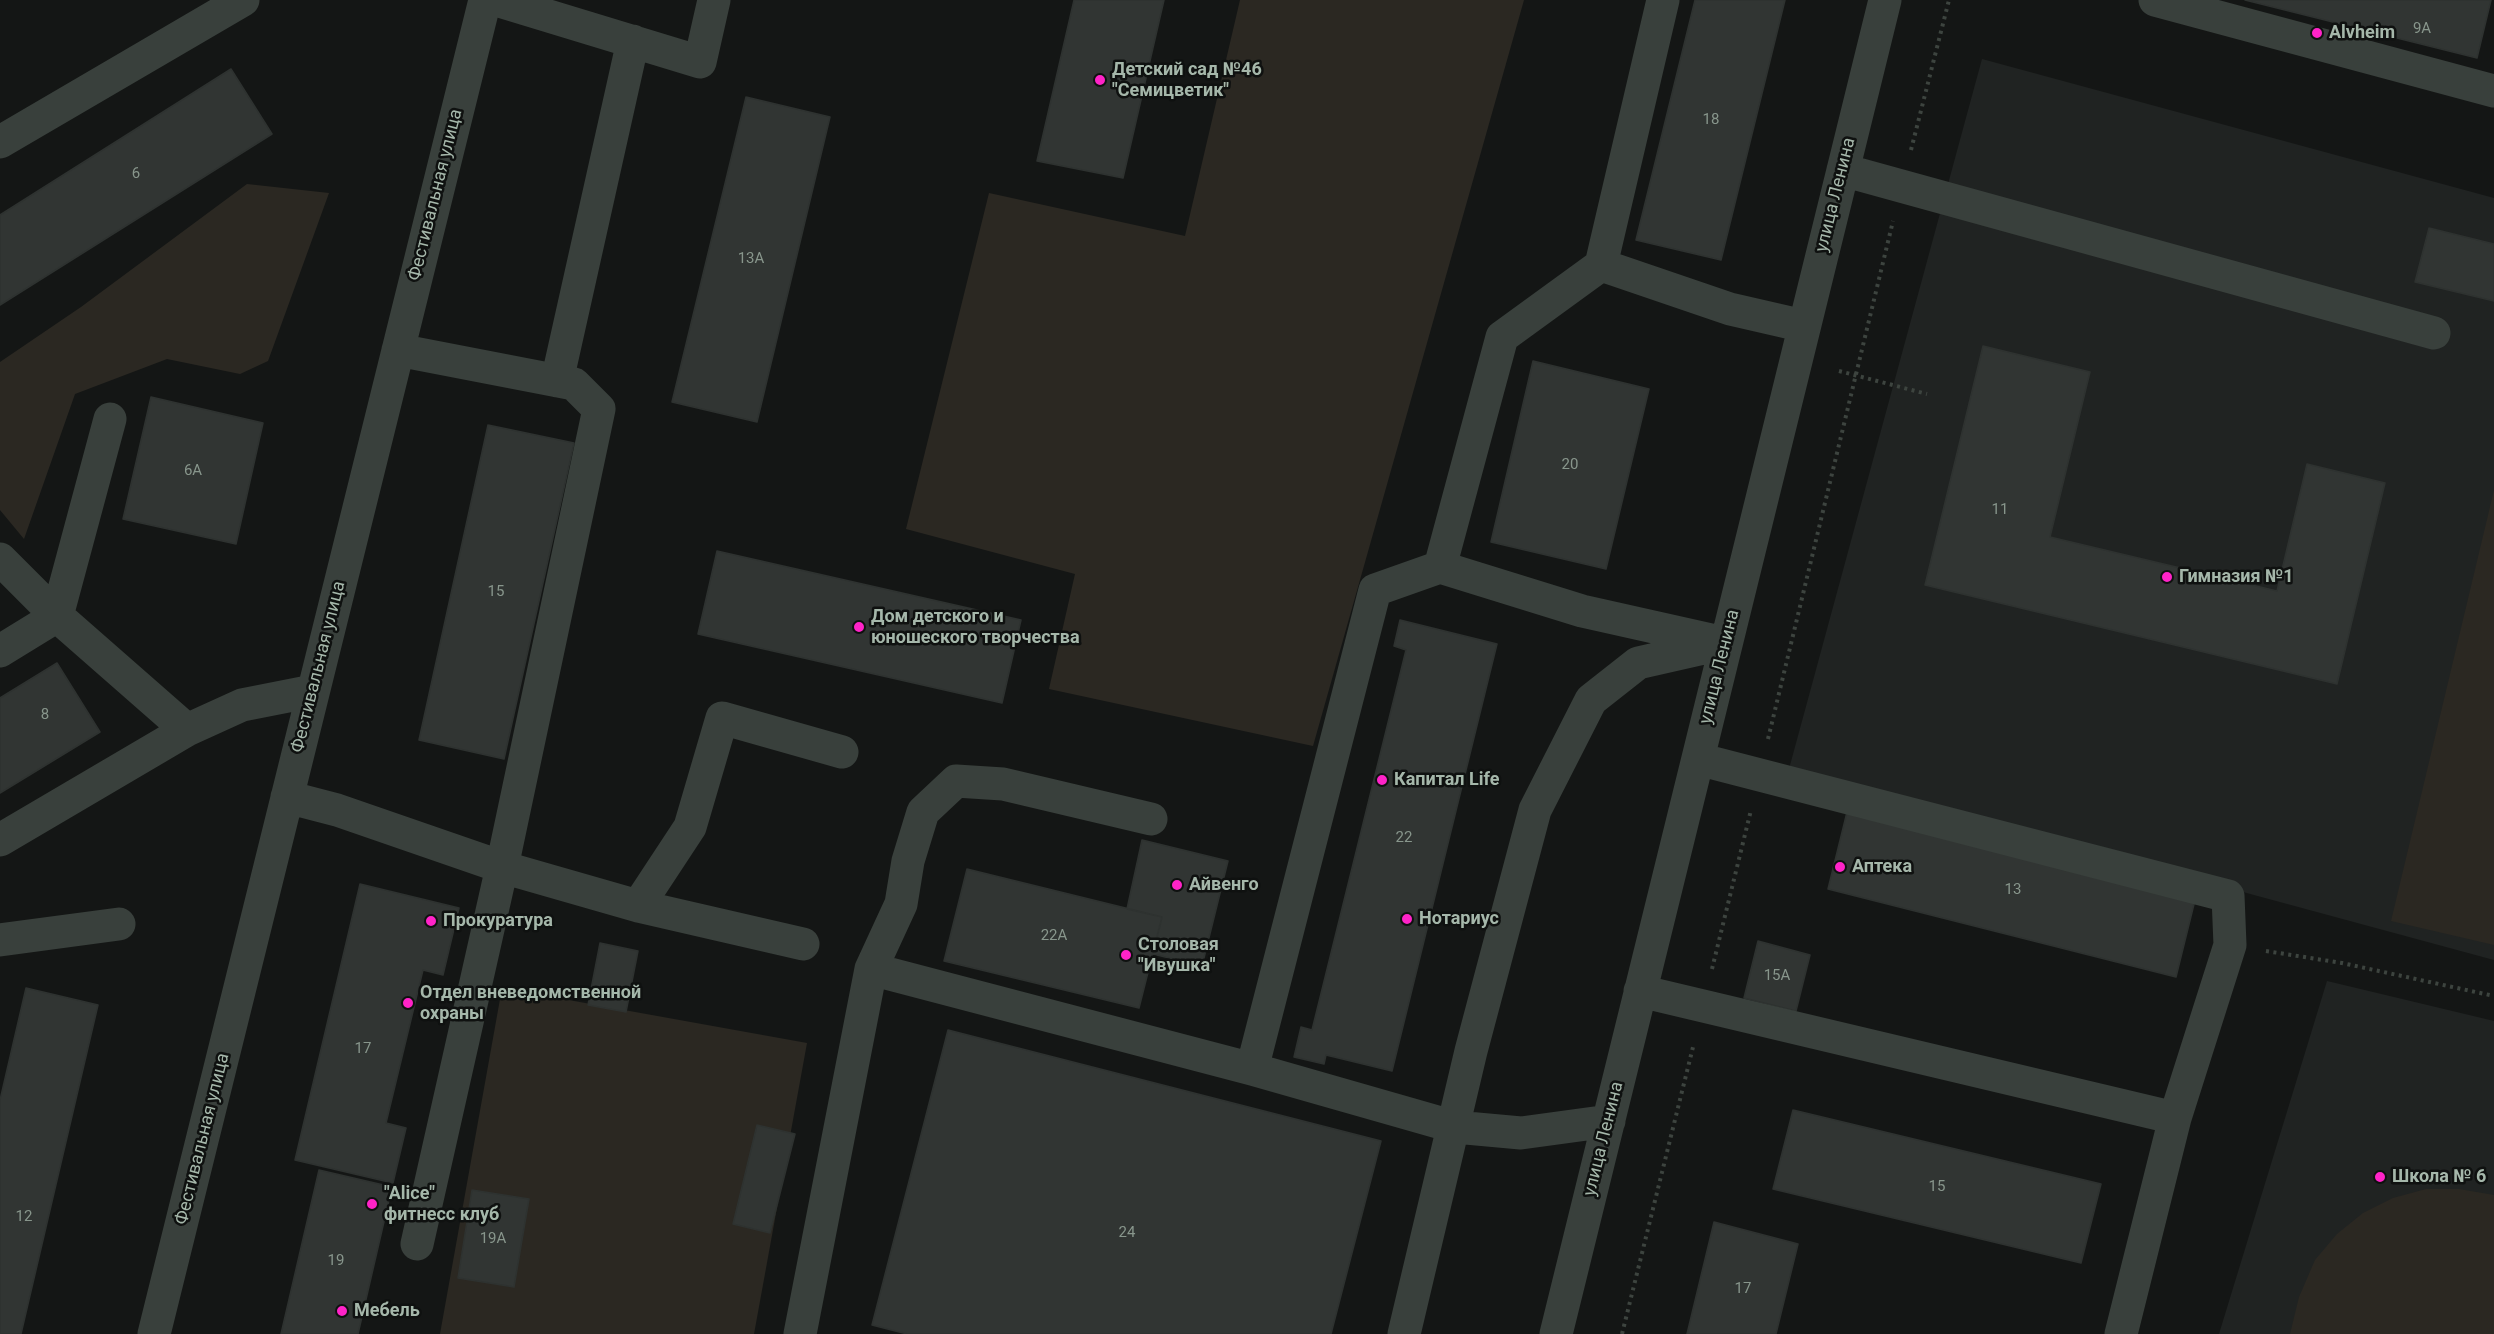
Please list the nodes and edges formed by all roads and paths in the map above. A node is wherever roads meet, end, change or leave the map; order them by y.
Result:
1 (243, 0) edge
2 (485, 0) edge
3 (496, 0) edge
4 (714, 0) edge
5 (1663, 0) edge
6 (1885, 0) edge
7 (1948, 0) edge
8 (2155, 0) edge
9 (633, 41) junction
10 (2494, 91) edge
11 (0, 142) edge
12 (1843, 170) junction
13 (1901, 188) junction
14 (1600, 264) junction
15 (1804, 326) junction
16 (2434, 333) dead end
17 (398, 350) junction
18 (1839, 370) dead end
19 (1856, 376) junction
20 (557, 381) junction
21 (1927, 394) dead end
22 (110, 419) dead end
23 (0, 559) edge
24 (1440, 567) junction
25 (57, 616) junction
26 (1726, 643) junction
27 (0, 651) edge
28 (313, 691) junction
29 (187, 730) junction
30 (842, 752) dead end
31 (1698, 759) junction
32 (1760, 774) junction
33 (287, 797) junction
34 (1151, 819) dead end
35 (0, 840) edge
36 (502, 867) junction
37 (638, 906) junction
38 (119, 924) dead end
39 (0, 940) edge
40 (803, 944) dead end
41 (2230, 945) junction
42 (871, 969) junction
43 (1640, 991) junction
44 (2494, 996) edge
45 (1702, 1007) junction
46 (1252, 1069) junction
47 (2175, 1118) junction
48 (1609, 1121) junction
49 (1455, 1127) junction
50 (417, 1245) dead end
51 (154, 1334) edge
52 (800, 1334) edge
53 (1404, 1334) edge
54 (1556, 1334) edge
55 (1623, 1334) edge
56 (2121, 1334) edge

1 - 11 street
2 - 17 street, Фестивальная улица
3 - 9 street
4 - 9 street
5 - 14 street
6 - 12 street, улица Ленина
7 - 13 path
8 - 10 street
9 - 20 street
12 - 13 street
12 - 15 street, улица Ленина
13 - 16 street
13 - 19 path
14 - 15 street
14 - 24 street
15 - 26 street, улица Ленина
17 - 20 street
17 - 28 street, Фестивальная улица
18 - 19 path
19 - 21 path
19 - 32 path
20 - 36 street
22 - 25 street
23 - 25 street
24 - 26 street
24 - 46 street
25 - 27 street
25 - 29 street
26 - 31 street, улица Ленина
26 - 49 street
28 - 29 street
28 - 33 street, Фестивальная улица
29 - 35 street
30 - 37 street
31 - 32 street
31 - 43 street, улица Ленина
32 - 41 street
32 - 45 path
33 - 36 street
33 - 51 street, Фестивальная улица
34 - 42 street
36 - 37 street
36 - 50 street
37 - 40 street
38 - 39 street
41 - 44 path
41 - 47 street
42 - 46 street
42 - 52 street
43 - 45 street
43 - 48 street, улица Ленина
45 - 47 street
45 - 55 path
46 - 49 street
47 - 56 street
48 - 49 street
48 - 54 street, улица Ленина
49 - 53 street

